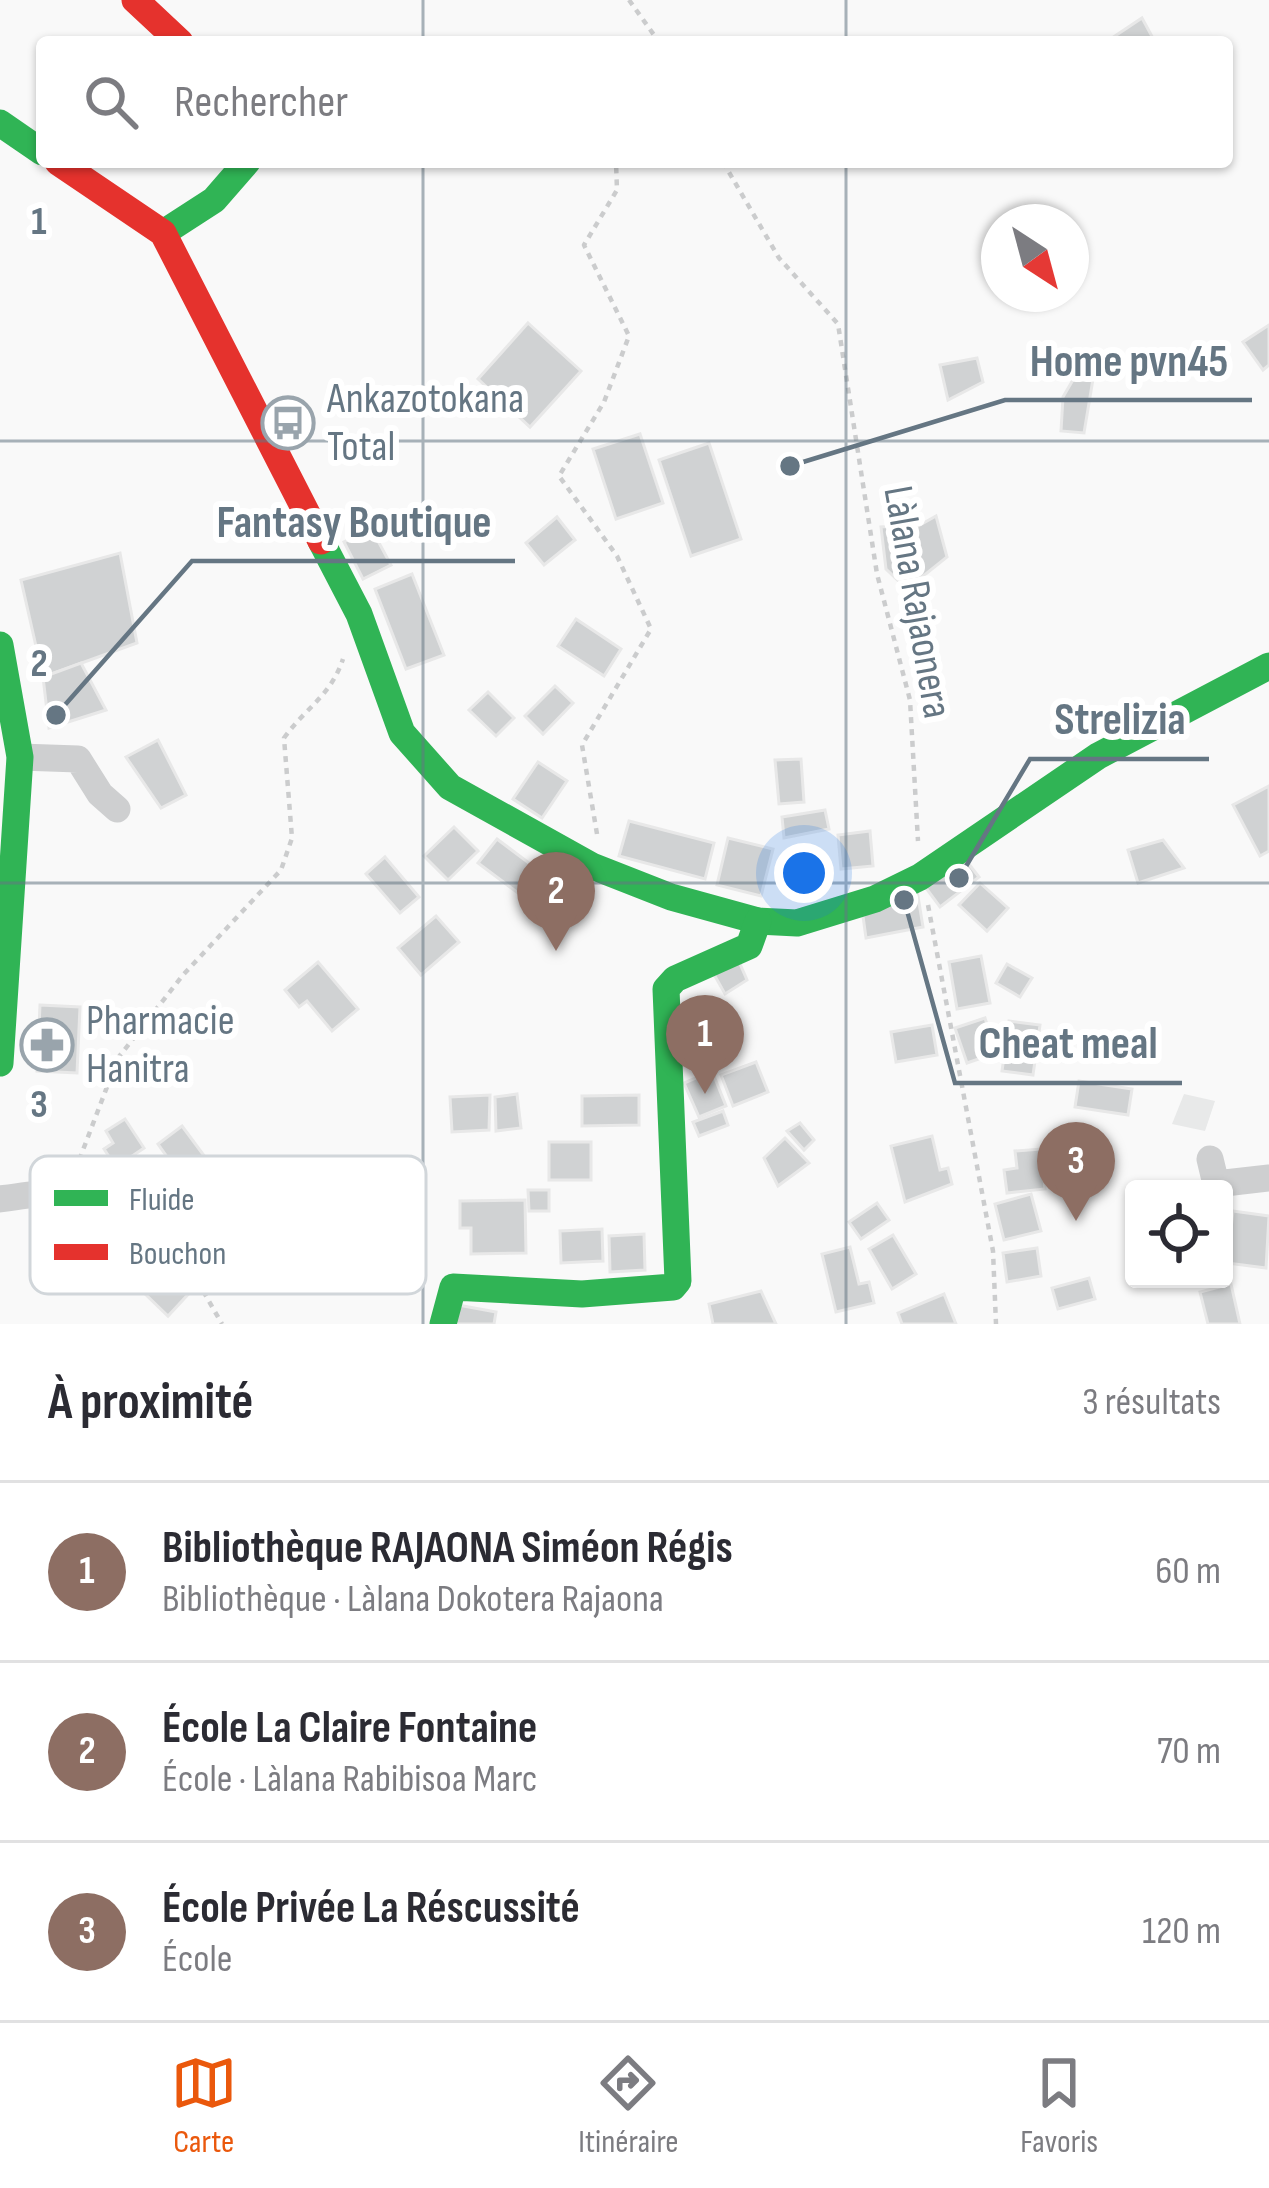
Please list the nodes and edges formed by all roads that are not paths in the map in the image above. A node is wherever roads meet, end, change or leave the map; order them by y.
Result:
1 (135, 0) edge
2 (174, 36) edge
3 (0, 123) edge
4 (36, 148) edge
5 (67, 168) edge
6 (242, 168) edge
7 (163, 233) junction
8 (0, 645) edge
9 (1269, 666) edge
10 (20, 757) junction
11 (117, 809) dead end
12 (758, 921) junction
13 (0, 1042) edge
14 (0, 1063) edge
15 (1210, 1159) dead end
16 (1269, 1178) edge
17 (30, 1195) edge
18 (0, 1199) edge
19 (443, 1324) edge

1 - 2 street
3 - 4 street
5 - 7 street
6 - 7 street
7 - 12 street
8 - 10 street
9 - 12 street
10 - 11 street
10 - 13 street
12 - 19 street
13 - 14 street
15 - 16 street
17 - 18 street

